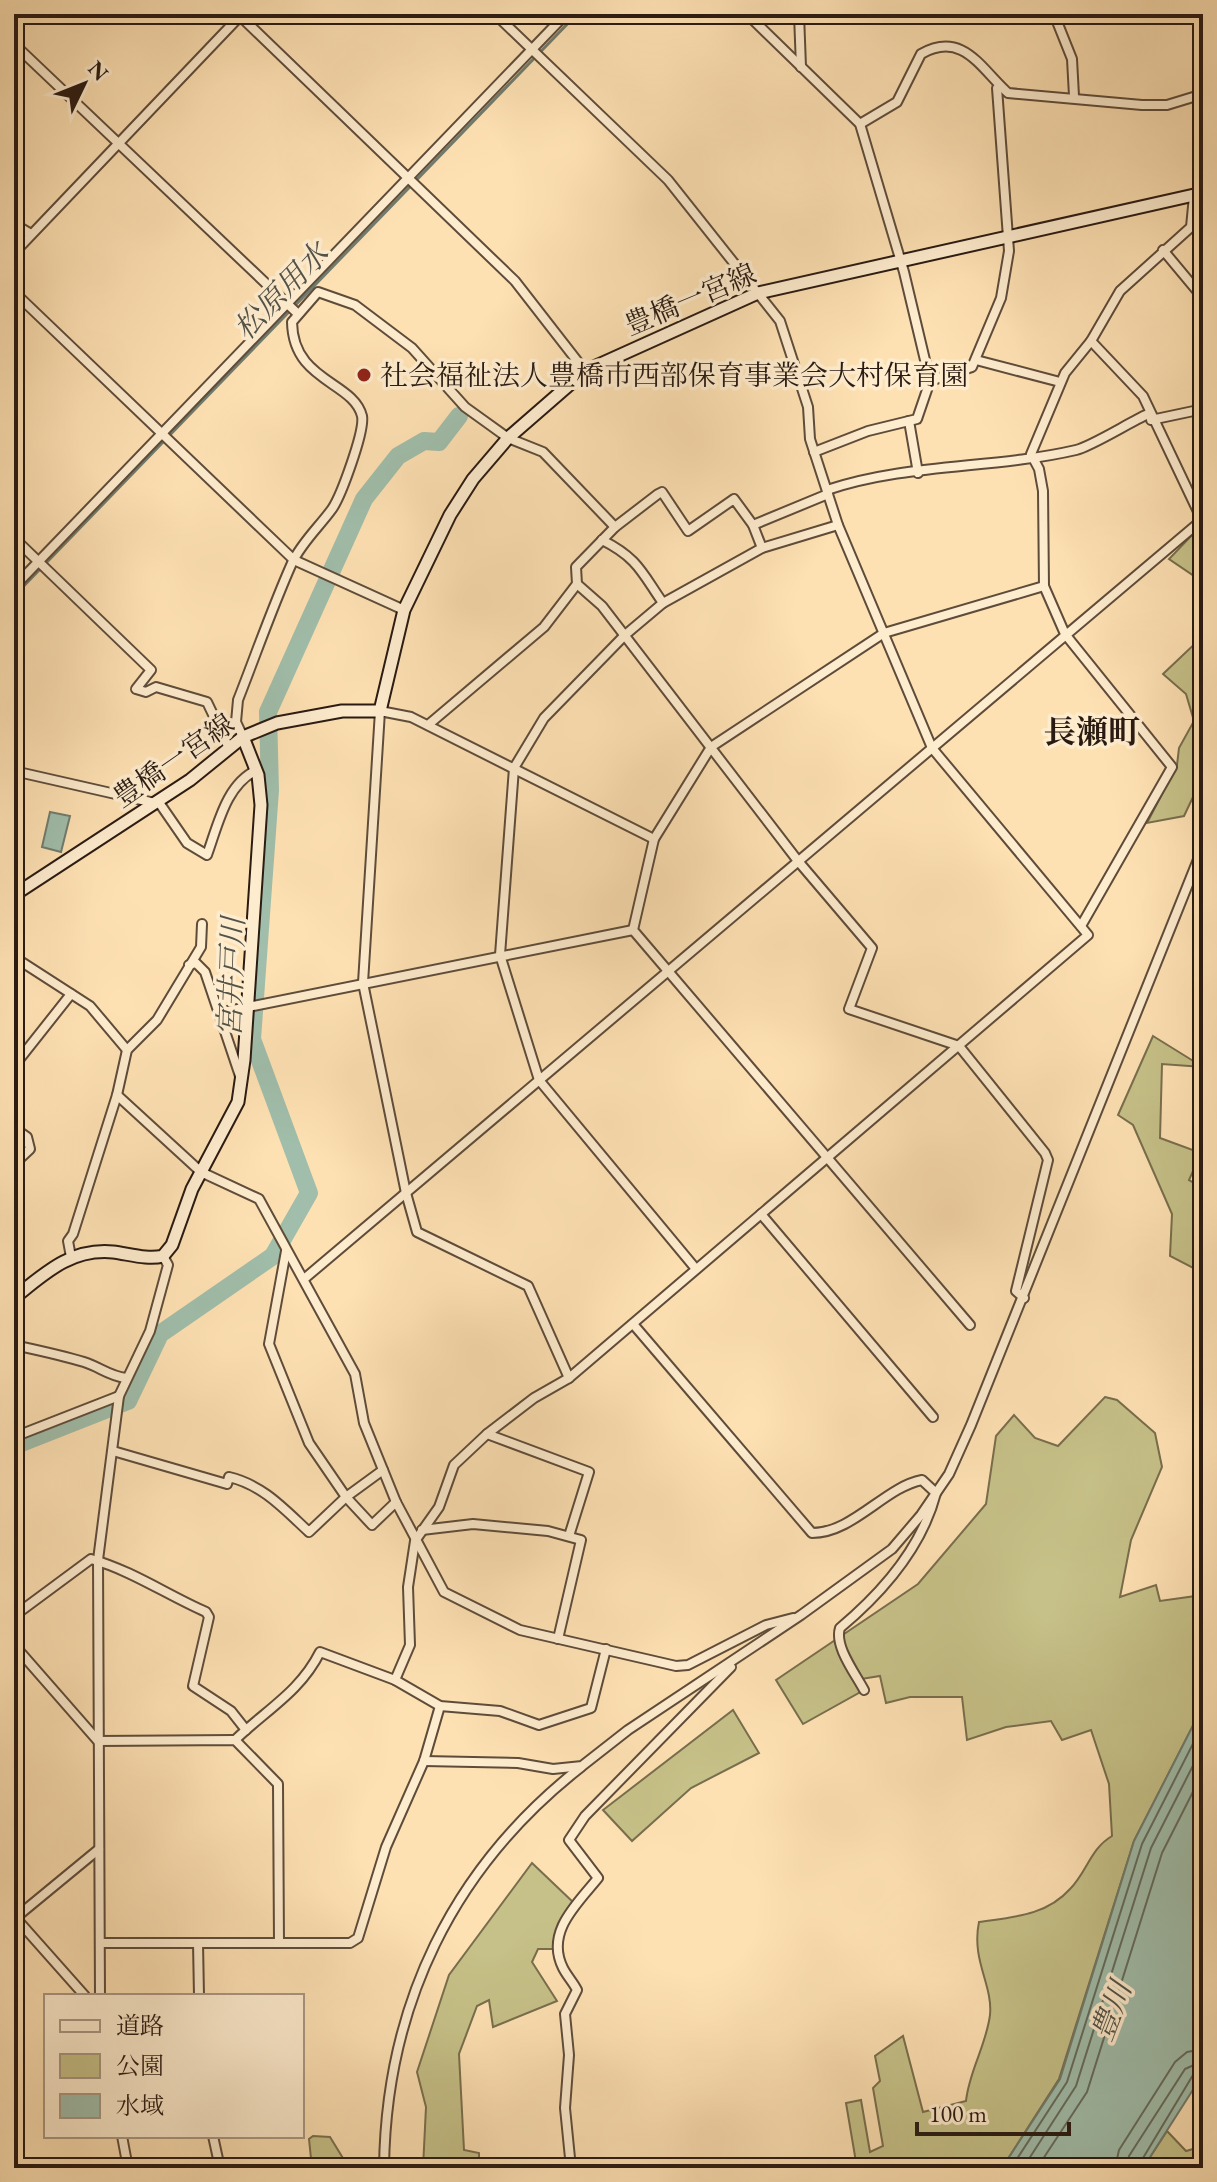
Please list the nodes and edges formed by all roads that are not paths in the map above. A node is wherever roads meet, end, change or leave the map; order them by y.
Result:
1 (495, 14) edge
2 (566, 14) edge
3 (747, 14) edge
4 (799, 14) edge
5 (1054, 14) edge
6 (240, 15) edge
7 (14, 44) edge
8 (535, 53) junction
9 (801, 68) junction
10 (1000, 86) junction
11 (1203, 94) edge
12 (1074, 96) junction
13 (860, 124) junction
14 (120, 144) junction
15 (412, 181) junction
16 (1198, 194) edge
17 (1194, 221) junction
18 (14, 224) edge
19 (1203, 226) edge
20 (31, 234) junction
21 (1008, 236) junction
22 (1163, 250) junction
23 (14, 253) edge
24 (900, 260) junction
25 (14, 292) edge
26 (758, 293) junction
27 (1203, 298) edge
28 (292, 308) junction
29 (1091, 341) junction
30 (976, 360) junction
31 (585, 371) junction
32 (930, 381) junction
33 (1060, 382) junction
34 (1203, 409) edge
35 (1150, 417) junction
36 (909, 421) junction
37 (164, 437) junction
38 (508, 438) junction
39 (814, 452) junction
40 (1033, 458) junction
41 (918, 473) junction
42 (828, 492) junction
43 (753, 525) junction
44 (838, 525) junction
45 (615, 527) junction
46 (14, 538) edge
47 (602, 540) junction
48 (762, 548) junction
49 (294, 560) junction
50 (41, 564) junction
51 (577, 584) junction
52 (1044, 586) junction
53 (14, 587) edge
54 (663, 603) junction
55 (404, 610) junction
56 (884, 633) junction
57 (1065, 634) junction
58 (625, 635) junction
59 (380, 711) junction
60 (428, 725) junction
61 (243, 737) junction
62 (228, 746) junction
63 (711, 747) junction
64 (932, 748) junction
65 (514, 768) junction
66 (257, 770) junction
67 (14, 771) edge
68 (157, 802) junction
69 (654, 839) junction
70 (1203, 847) edge
71 (798, 861) junction
72 (14, 895) edge
73 (202, 924) dead end
74 (1081, 926) junction
75 (633, 930) junction
76 (500, 955) junction
77 (14, 957) edge
78 (188, 965) junction
79 (668, 971) junction
80 (363, 983) junction
81 (71, 994) junction
82 (253, 1005) junction
83 (218, 1013) junction
84 (959, 1046) junction
85 (127, 1050) junction
86 (14, 1066) edge
87 (539, 1080) junction
88 (242, 1082) junction
89 (117, 1095) junction
90 (14, 1128) edge
91 (827, 1158) junction
92 (14, 1164) edge
93 (201, 1172) junction
94 (406, 1193) junction
95 (761, 1214) junction
96 (285, 1248) junction
97 (163, 1256) junction
98 (71, 1257) junction
99 (696, 1269) junction
100 (304, 1279) junction
101 (14, 1298) edge
102 (1024, 1298) junction
103 (633, 1324) junction
104 (970, 1325) dead end
105 (14, 1345) edge
106 (126, 1378) junction
107 (569, 1378) junction
108 (119, 1397) junction
109 (933, 1417) dead end
110 (487, 1434) junction
111 (14, 1437) edge
112 (113, 1451) junction
113 (383, 1470) junction
114 (936, 1493) junction
115 (346, 1497) junction
116 (396, 1502) junction
117 (422, 1530) junction
118 (569, 1536) junction
119 (415, 1541) junction
120 (98, 1560) junction
121 (801, 1615) junction
122 (14, 1616) edge
123 (558, 1639) junction
124 (14, 1645) edge
125 (606, 1649) junction
126 (740, 1658) junction
127 (395, 1680) junction
128 (864, 1690) dead end
129 (440, 1706) junction
130 (246, 1730) junction
131 (235, 1740) junction
132 (98, 1741) junction
133 (424, 1761) junction
134 (582, 1766) junction
135 (99, 1849) junction
136 (14, 1917) edge
137 (100, 1943) junction
138 (198, 1943) junction
139 (279, 1943) junction
140 (83, 1994) edge
141 (100, 1994) edge
142 (199, 1994) edge
143 (122, 2138) edge
144 (213, 2138) edge
145 (128, 2168) edge
146 (220, 2168) edge
147 (384, 2168) edge
148 (571, 2168) edge

1 - 8 street
2 - 8 street
3 - 9 street
4 - 9 street
5 - 12 street
6 - 14 street
6 - 15 street
7 - 14 street
8 - 15 street
8 - 26 street
9 - 13 street
10 - 12 street
10 - 13 street
10 - 21 street
11 - 12 street
13 - 24 street
14 - 20 street
14 - 28 street
15 - 28 street
15 - 31 street
16 - 17 street
16 - 21 main road, 豊橋一宮線
17 - 19 street
17 - 22 street
18 - 20 street
20 - 23 street
21 - 24 main road, 豊橋一宮線
21 - 30 street
22 - 27 street
22 - 29 street
24 - 26 main road, 豊橋一宮線
24 - 32 street
25 - 37 street
26 - 31 main road, 豊橋一宮線
26 - 39 street
28 - 37 street
28 - 38 street
28 - 49 street
29 - 33 street
29 - 35 street
30 - 32 street
30 - 33 street
31 - 38 main road, 豊橋一宮線
32 - 36 street
33 - 40 street
34 - 35 street
35 - 40 street
35 - 57 street
36 - 39 street
36 - 41 street
37 - 49 street
37 - 50 street
38 - 45 street
38 - 55 main road, 豊橋一宮線
39 - 42 street
40 - 41 street
40 - 52 street
41 - 42 street
42 - 43 street
42 - 44 street
43 - 45 street
43 - 48 street
44 - 48 street
44 - 56 street
45 - 47 street
46 - 50 street
47 - 51 street
47 - 54 street
48 - 54 street
49 - 55 street
49 - 61 street
50 - 53 street
50 - 62 street
51 - 58 street
51 - 60 street
52 - 56 street
52 - 57 street
54 - 58 street
55 - 59 main road, 豊橋一宮線
56 - 63 street
56 - 64 street
57 - 64 street
57 - 74 street
58 - 63 street
58 - 65 street
59 - 60 street
59 - 61 main road, 豊橋一宮線
59 - 80 street
60 - 65 street
61 - 62 main road, 豊橋一宮線
61 - 66 main road
62 - 68 main road, 豊橋一宮線
63 - 69 street
63 - 71 street
64 - 71 street
64 - 74 street
65 - 69 street
65 - 76 street
66 - 68 street
66 - 82 main road
67 - 68 street
68 - 72 main road, 豊橋一宮線
69 - 75 street
70 - 102 street
71 - 79 street
71 - 84 street
73 - 78 street
74 - 84 street
75 - 76 street
75 - 79 street
76 - 80 street
76 - 87 street
77 - 81 street
78 - 83 street
78 - 85 street
79 - 87 street
79 - 91 street
80 - 82 street
80 - 94 street
81 - 85 street
81 - 86 street
82 - 83 street
82 - 88 main road
83 - 88 street
84 - 91 street
84 - 102 street
85 - 89 street
87 - 94 street
87 - 99 street
88 - 93 main road
89 - 93 street
89 - 98 street
90 - 92 street
91 - 95 street
91 - 104 street
93 - 96 street
93 - 97 main road
94 - 100 street
94 - 107 street
95 - 99 street
95 - 109 street
96 - 100 street
96 - 115 street
97 - 98 main road
97 - 106 street
98 - 101 main road
99 - 103 street
100 - 113 street
102 - 114 street
103 - 107 street
103 - 114 street
105 - 106 street
106 - 108 street
107 - 110 street
108 - 111 street
108 - 112 street
110 - 117 street
110 - 118 street
112 - 115 street
112 - 120 street
113 - 115 street
113 - 116 street
114 - 121 street
114 - 128 street
115 - 116 street
116 - 119 street
117 - 118 street
117 - 119 street
118 - 123 street
119 - 123 street
119 - 127 street
120 - 122 street
120 - 130 street
120 - 132 street
121 - 125 street
121 - 126 street
123 - 125 street
124 - 132 street
125 - 129 street
126 - 134 street
126 - 148 street
127 - 129 street
127 - 130 street
129 - 133 street
130 - 131 street
131 - 132 street
131 - 139 street
132 - 135 street
133 - 134 street
133 - 139 street
134 - 147 street
135 - 136 street
135 - 137 street
136 - 140 street
137 - 138 street
137 - 141 street
138 - 139 street
138 - 142 street
143 - 145 street
144 - 146 street

